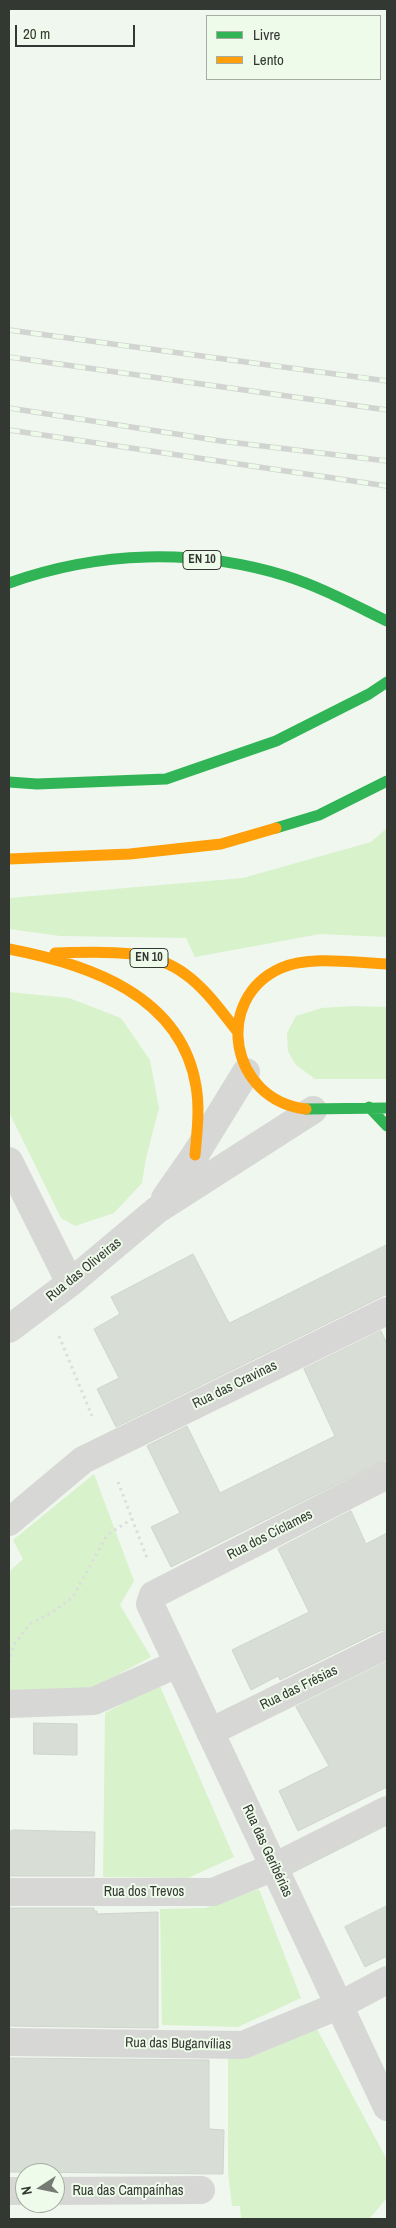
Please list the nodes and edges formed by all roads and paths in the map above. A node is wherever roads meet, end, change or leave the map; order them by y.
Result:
1 (9, 583) edge
2 (387, 621) edge
3 (387, 682) edge
4 (387, 781) edge
5 (9, 782) edge
6 (9, 859) edge
7 (9, 949) edge
8 (32, 953) junction
9 (387, 964) edge
10 (237, 1031) junction
11 (246, 1072) junction
12 (369, 1107) junction
13 (387, 1108) edge
14 (313, 1110) junction
15 (387, 1126) edge
16 (195, 1155) junction
17 (9, 1161) edge
18 (158, 1210) junction
19 (70, 1283) junction
20 (44, 1302) junction
21 (387, 1311) edge
22 (9, 1329) edge
23 (94, 1454) junction
24 (387, 1475) edge
25 (132, 1519) junction
26 (9, 1522) edge
27 (156, 1593) junction
28 (387, 1645) edge
29 (9, 1663) edge
30 (177, 1664) junction
31 (9, 1704) edge
32 (210, 1732) junction
33 (387, 1810) edge
34 (274, 1867) junction
35 (9, 1892) edge
36 (387, 1980) edge
37 (340, 2005) junction
38 (9, 2042) edge
39 (387, 2107) edge
40 (201, 2190) dead end
41 (65, 2191) edge

1 - 2 main road, EN 10
3 - 5 main road
4 - 6 main road
7 - 8 main road, EN 10
8 - 10 main road, EN 10
8 - 16 main road
9 - 10 main road
10 - 11 main road
11 - 14 main road
11 - 16 street, Rua das Oliveiras
12 - 13 main road
12 - 14 main road
12 - 15 main road
14 - 18 street, Rua das Oliveiras
16 - 18 street, Rua das Oliveiras
17 - 19 street
18 - 19 street, Rua das Oliveiras
19 - 20 street, Rua das Oliveiras
20 - 22 street, Rua das Oliveiras
20 - 23 path
21 - 23 street, Rua das Cravinas
23 - 25 path
23 - 26 street, Rua das Cravinas
24 - 27 street, Rua dos Cíclames
25 - 27 path
25 - 29 path
27 - 30 street, Rua das Geribérias
28 - 32 street, Rua das Frésias
30 - 31 street
30 - 32 street, Rua das Geribérias
32 - 34 street, Rua das Geribérias
33 - 34 street, Rua dos Trevos
34 - 35 street, Rua dos Trevos
34 - 37 street, Rua das Geribérias
36 - 37 street, Rua das Buganvílias
37 - 38 street, Rua das Buganvílias
37 - 39 street, Rua das Geribérias
40 - 41 street, Rua das Campaínhas

